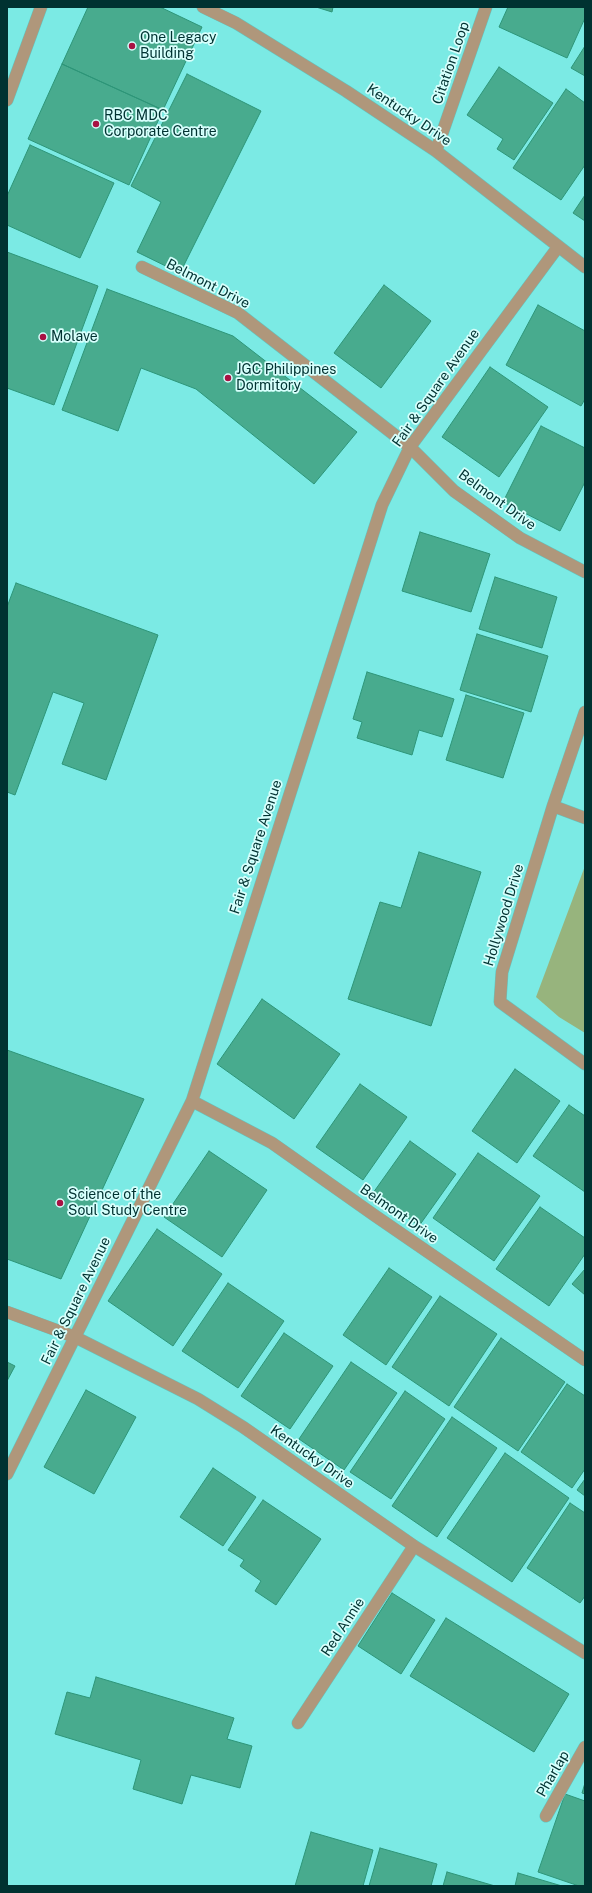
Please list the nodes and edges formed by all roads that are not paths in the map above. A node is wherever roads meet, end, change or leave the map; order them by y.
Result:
1 (41, 7) edge
2 (203, 7) edge
3 (486, 7) edge
4 (7, 100) edge
5 (436, 151) junction
6 (558, 246) junction
7 (142, 267) dead end
8 (585, 267) edge
9 (410, 447) junction
10 (585, 572) edge
11 (585, 712) edge
12 (553, 806) junction
13 (585, 818) edge
14 (585, 1064) edge
15 (192, 1101) junction
16 (7, 1312) edge
17 (75, 1337) junction
18 (585, 1360) edge
19 (7, 1474) edge
20 (414, 1546) junction
21 (585, 1653) edge
22 (298, 1723) dead end
23 (585, 1747) edge
24 (546, 1816) dead end

1 - 4 street
2 - 5 street, Kentucky Drive
3 - 5 street, Citation Loop
5 - 6 street, Kentucky Drive
6 - 8 street, Kentucky Drive
6 - 9 street, Fair & Square Avenue
7 - 9 street, Belmont Drive
9 - 10 street, Belmont Drive
9 - 15 street, Fair & Square Avenue
11 - 12 street, Hollywood Drive
12 - 13 street
12 - 14 street, Hollywood Drive
15 - 17 street, Fair & Square Avenue
15 - 18 street, Belmont Drive
16 - 17 street, Kentucky Drive
17 - 19 street, Fair & Square Avenue
17 - 20 street, Kentucky Drive
20 - 21 street, Kentucky Drive
20 - 22 street, Red Annie
23 - 24 street, Pharlap

